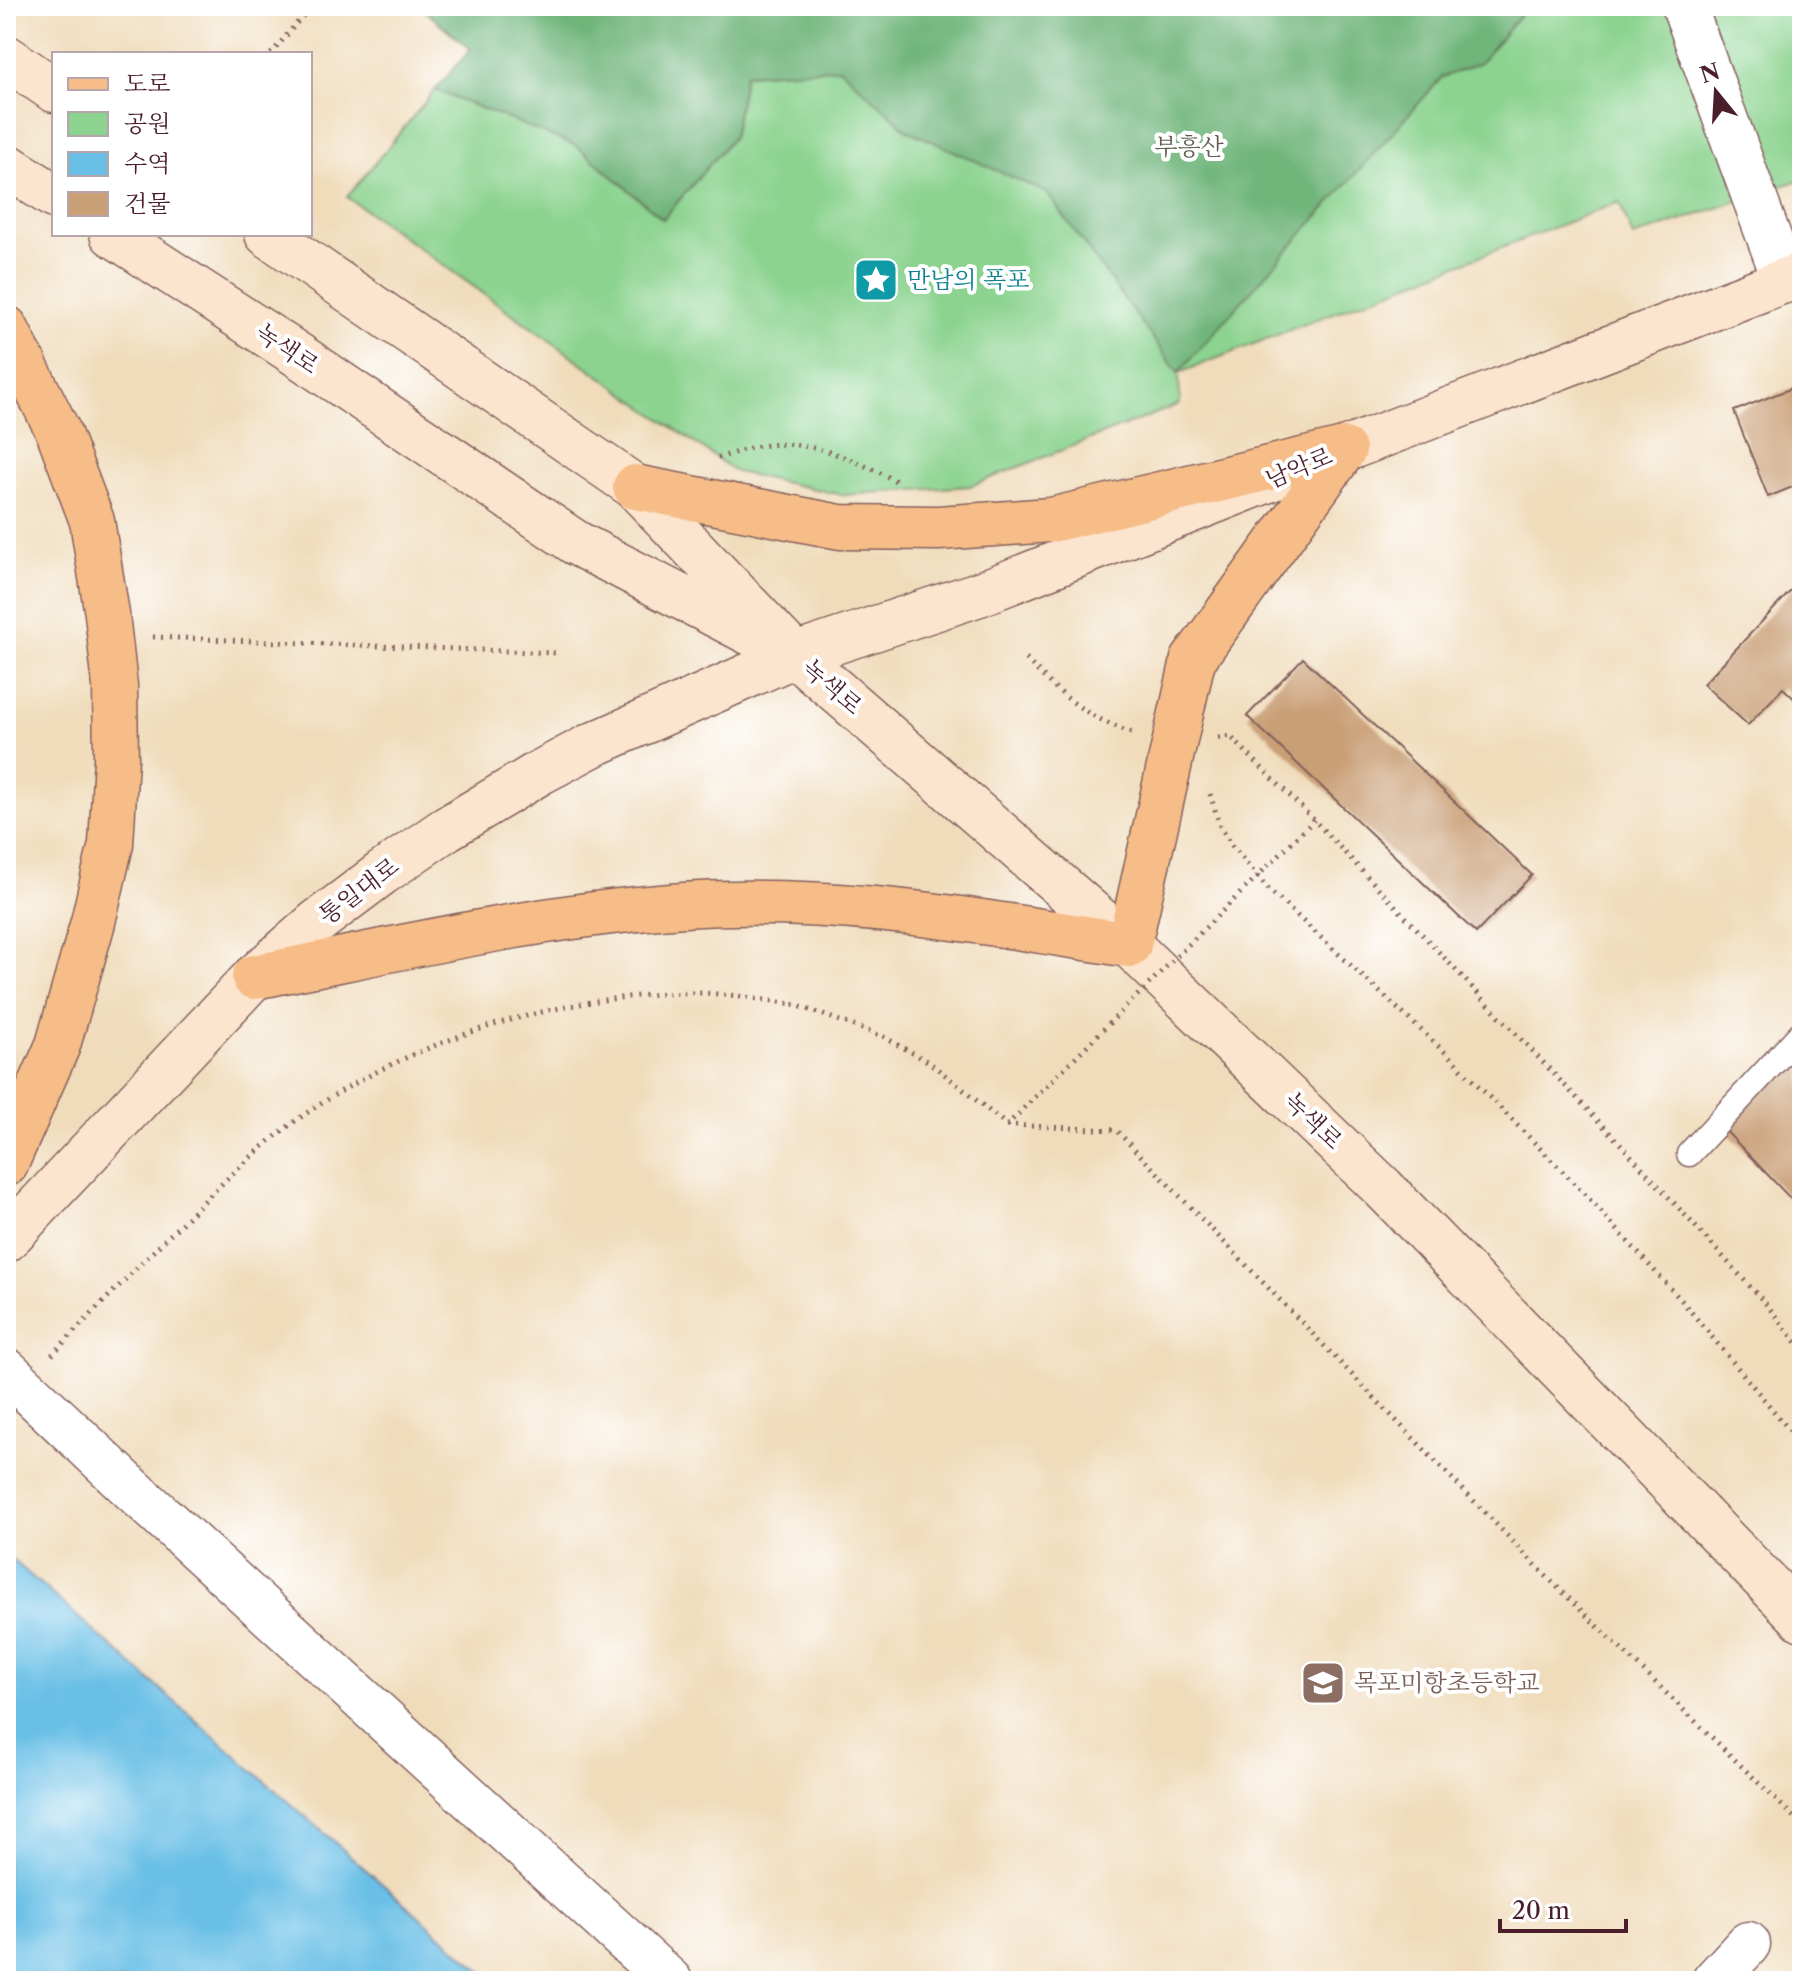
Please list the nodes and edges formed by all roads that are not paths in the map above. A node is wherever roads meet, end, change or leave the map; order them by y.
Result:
1 (1684, 6) edge
2 (6, 57) edge
3 (52, 89) edge
4 (6, 165) edge
5 (52, 195) edge
6 (115, 236) edge
7 (270, 236) edge
8 (1794, 278) edge
9 (6, 328) edge
10 (1344, 450) junction
11 (635, 487) junction
12 (795, 655) junction
13 (1129, 945) junction
14 (254, 977) junction
15 (1802, 1032) edge
16 (1689, 1154) dead end
17 (6, 1164) edge
18 (6, 1240) edge
19 (26, 1366) edge
20 (1802, 1619) edge
21 (1748, 1944) dead end
22 (670, 1981) edge
23 (1714, 1981) edge

1 - 8 street
2 - 3 main road
4 - 5 main road
6 - 12 main road, 녹색로
7 - 11 main road, 녹색로
8 - 10 main road, 남악로
9 - 17 main road
10 - 11 main road
10 - 12 main road, 남악로
10 - 13 main road
11 - 12 main road, 녹색로
12 - 13 main road, 녹색로
12 - 14 main road, 통일대로
13 - 14 main road
13 - 20 main road, 녹색로
14 - 18 main road, 통일대로
15 - 16 lane
19 - 22 street
21 - 23 street

